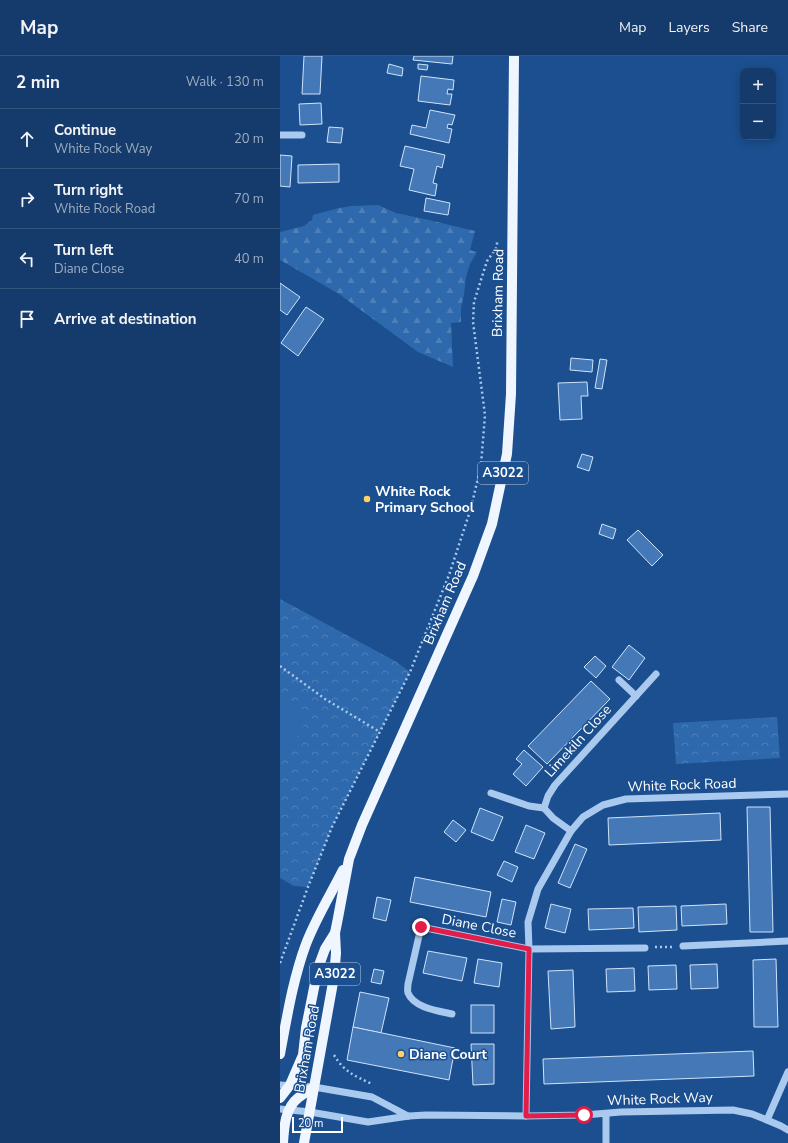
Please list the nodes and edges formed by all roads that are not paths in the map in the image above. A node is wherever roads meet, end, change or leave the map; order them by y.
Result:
1 (514, 56) edge
2 (280, 135) edge
3 (302, 135) dead end
4 (656, 674) dead end
5 (619, 680) dead end
6 (636, 696) junction
7 (491, 793) dead end
8 (788, 794) edge
9 (544, 808) junction
10 (571, 831) junction
11 (349, 859) junction
12 (336, 933) junction
13 (788, 941) edge
14 (683, 946) road end
15 (645, 948) road end
16 (529, 949) junction
17 (452, 1014) dead end
18 (280, 1054) edge
19 (788, 1072) edge
20 (285, 1085) edge
21 (314, 1088) junction
22 (280, 1098) edge
23 (284, 1109) edge
24 (310, 1112) junction
25 (606, 1114) junction
26 (408, 1116) junction
27 (526, 1116) junction
28 (767, 1120) junction
29 (788, 1130) edge
30 (283, 1143) edge
31 (304, 1143) edge
32 (606, 1143) edge

1 - 11 main road, Brixham Road / A3022
2 - 3 street
4 - 6 street, Limekiln Close
5 - 6 street
6 - 9 street, Limekiln Close
7 - 9 street
8 - 10 street, White Rock Road
9 - 10 street
10 - 16 street, White Rock Road
11 - 12 main road, Brixham Road / A3022
11 - 18 main road, A3022
12 - 20 main road
12 - 21 main road, Brixham Road / A3022
13 - 14 street
15 - 16 street
16 - 17 street, Diane Close
16 - 27 street, White Rock Road
19 - 28 street
20 - 21 street
20 - 22 main road
21 - 23 main road
21 - 24 main road, Brixham Road / A3022
21 - 26 street
23 - 24 street, White Rock Way
23 - 30 main road
24 - 26 street, White Rock Way
24 - 31 main road, Brixham Road / A3022
25 - 27 street, White Rock Way
25 - 28 street, White Rock Way
25 - 32 street
26 - 27 street, White Rock Way
28 - 29 street, White Rock Way

